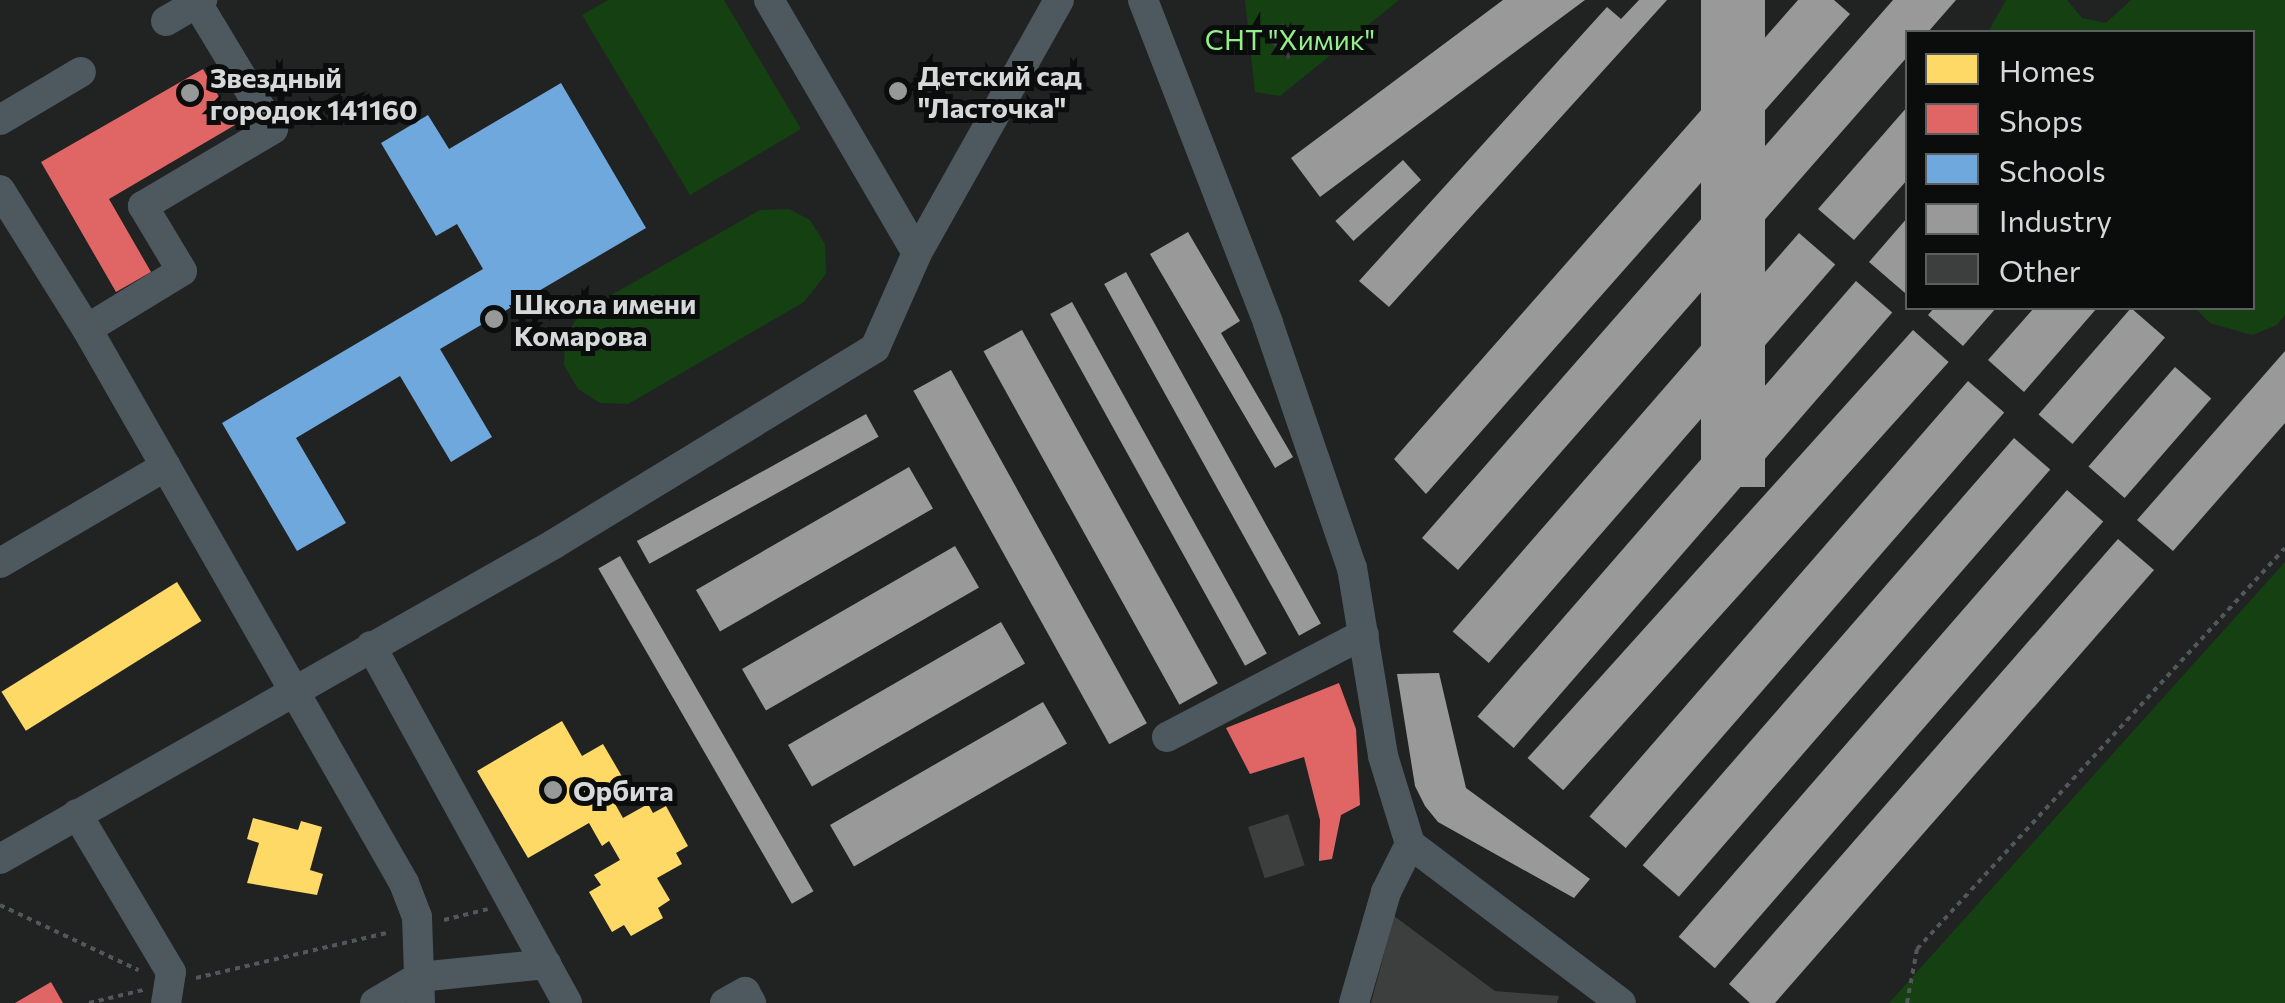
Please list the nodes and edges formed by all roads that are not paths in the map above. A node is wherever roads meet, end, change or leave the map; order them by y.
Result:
1 (768, 0) edge
2 (1059, 0) edge
3 (1143, 0) edge
4 (200, 1) edge
5 (166, 21) dead end
6 (81, 72) dead end
7 (0, 120) edge
8 (0, 190) edge
9 (917, 253) junction
10 (87, 328) junction
11 (166, 466) junction
12 (0, 563) edge
13 (1364, 634) junction
14 (372, 646) junction
15 (293, 688) junction
16 (1167, 738) dead end
17 (77, 814) junction
18 (1410, 844) junction
19 (0, 860) edge
20 (546, 964) junction
21 (420, 990) edge
22 (168, 994) edge
23 (376, 1003) edge
24 (567, 1003) edge
25 (726, 1003) edge
26 (751, 1003) edge
27 (1354, 1003) edge
28 (1622, 1003) edge

1 - 9 street
2 - 9 street
3 - 13 street
4 - 5 street
4 - 10 street
6 - 7 street
8 - 10 street
9 - 14 street
10 - 11 street
11 - 12 street
11 - 15 street
13 - 16 street
13 - 18 street
14 - 15 street
14 - 20 street
15 - 17 street
15 - 21 street
17 - 19 street
17 - 22 street
18 - 27 street
18 - 28 street
20 - 21 street
20 - 24 street
21 - 23 street
25 - 26 street

